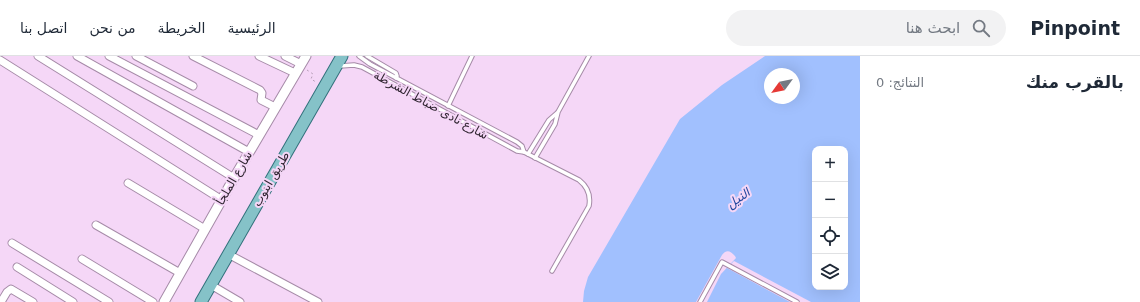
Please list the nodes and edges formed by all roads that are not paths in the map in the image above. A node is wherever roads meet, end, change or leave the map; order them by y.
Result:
1 (38, 56) edge
2 (77, 56) edge
3 (109, 56) edge
4 (136, 56) edge
5 (193, 56) edge
6 (258, 56) edge
7 (285, 56) edge
8 (342, 56) edge
9 (359, 56) edge
10 (367, 56) edge
11 (472, 56) edge
12 (589, 56) edge
13 (0, 60) edge
14 (301, 65) edge
15 (335, 68) junction
16 (382, 70) junction
17 (378, 76) junction
18 (396, 78) junction
19 (193, 86) dead end
20 (448, 106) junction
21 (275, 107) junction
22 (558, 112) junction
23 (259, 135) junction
24 (249, 152) junction
25 (526, 153) junction
26 (536, 158) junction
27 (234, 178) junction
28 (128, 183) dead end
29 (222, 200) junction
30 (96, 224) dead end
31 (205, 230) junction
32 (12, 243) dead end
33 (228, 254) junction
34 (82, 259) dead end
35 (18, 267) dead end
36 (552, 270) dead end
37 (180, 273) junction
38 (211, 285) junction
39 (0, 302) edge
40 (32, 302) edge
41 (73, 302) edge
42 (108, 302) edge
43 (153, 302) edge
44 (164, 302) edge
45 (201, 302) edge
46 (240, 302) edge
47 (318, 302) edge
48 (700, 302) edge
49 (797, 302) edge

1 - 27 street
2 - 24 street
3 - 23 street
4 - 19 street
5 - 21 street
6 - 14 street
7 - 14 street
8 - 15 main road, طريق ابنوب
9 - 16 lane, شارع نادى ضباط الشرطة
10 - 18 lane
11 - 20 lane
12 - 22 lane
13 - 29 street
14 - 21 street, شارع الملجأ
15 - 17 lane, شارع نادى ضباط الشرطة
15 - 33 main road, طريق ابنوب
16 - 17 lane
16 - 18 lane, شارع نادى ضباط الشرطة
17 - 25 lane, شارع نادى ضباط الشرطة
18 - 20 lane, شارع نادى ضباط الشرطة
20 - 25 lane, شارع نادى ضباط الشرطة
21 - 23 street, شارع الملجأ
22 - 25 lane
22 - 26 lane
23 - 24 street, شارع الملجأ
24 - 27 street, شارع الملجأ
25 - 26 lane, شارع نادى ضباط الشرطة
26 - 36 lane, شارع نادى ضباط الشرطة
27 - 29 street, شارع الملجأ
28 - 31 street
29 - 31 street, شارع الملجأ
30 - 37 street
31 - 37 street, شارع الملجأ
32 - 42 street
33 - 38 main road, طريق ابنوب
33 - 47 street
34 - 43 street
35 - 41 street
37 - 44 street, شارع الملجأ
38 - 45 main road, طريق ابنوب
38 - 46 street
39 - 40 street
48 - 49 lane

